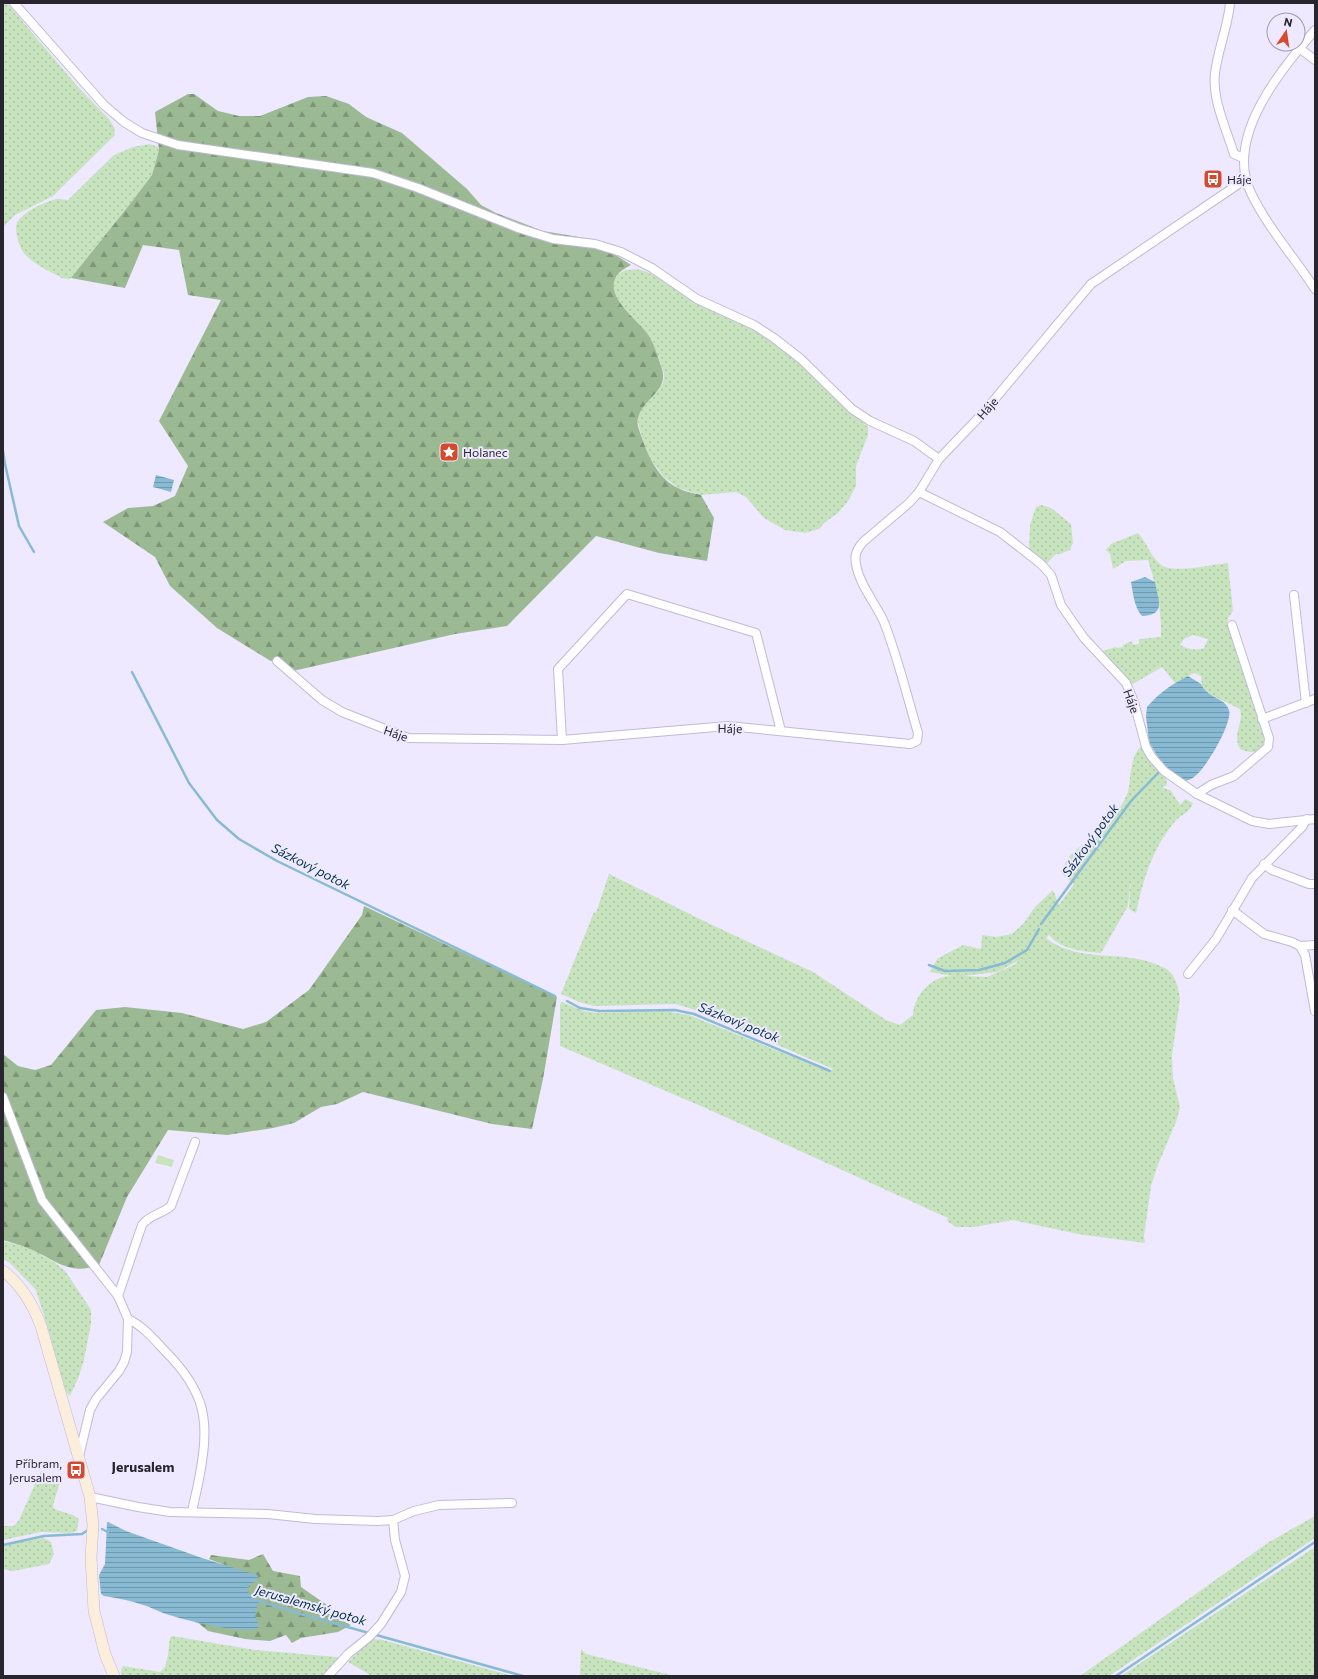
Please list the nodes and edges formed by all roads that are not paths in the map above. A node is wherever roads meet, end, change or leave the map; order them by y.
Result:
1 (14, 3) edge
2 (1230, 3) edge
3 (1315, 30) edge
4 (1306, 40) edge
5 (1296, 52) edge
6 (1304, 52) edge
7 (1315, 60) edge
8 (1243, 158) junction
9 (1246, 179) junction
10 (1315, 289) edge
11 (939, 458) junction
12 (919, 492) junction
13 (1294, 595) dead end
14 (1232, 625) dead end
15 (277, 661) dead end
16 (1315, 699) edge
17 (1306, 703) junction
18 (1262, 719) junction
19 (781, 731) junction
20 (562, 740) junction
21 (1197, 794) junction
22 (1311, 819) edge
23 (1264, 864) junction
24 (1315, 884) edge
25 (1232, 910) junction
26 (1315, 945) edge
27 (1300, 946) junction
28 (1188, 974) dead end
29 (1315, 1011) edge
30 (3, 1097) edge
31 (195, 1142) dead end
32 (3, 1271) edge
33 (118, 1296) junction
34 (128, 1319) junction
35 (79, 1456) junction
36 (90, 1497) junction
37 (512, 1503) dead end
38 (192, 1512) junction
39 (393, 1520) junction
40 (114, 1676) edge
41 (328, 1676) edge

1 - 11 street
2 - 8 street
3 - 4 street
5 - 8 street
6 - 7 street
8 - 9 street
9 - 10 street
9 - 11 street, Háje
11 - 12 street, Háje
12 - 19 street, Háje
12 - 21 street, Háje
13 - 17 street
14 - 18 street
15 - 20 street, Háje
16 - 17 street
17 - 18 street
18 - 21 street
19 - 20 street, Háje
19 - 20 street
21 - 22 street, Háje
22 - 23 street
23 - 24 street
23 - 25 street
25 - 27 street
25 - 28 street
26 - 27 street
27 - 29 street
30 - 33 street
31 - 33 street
32 - 35 street
33 - 34 street
34 - 35 street
34 - 38 street
35 - 36 street
36 - 38 street
36 - 40 street
37 - 39 street
38 - 39 street
39 - 41 street

